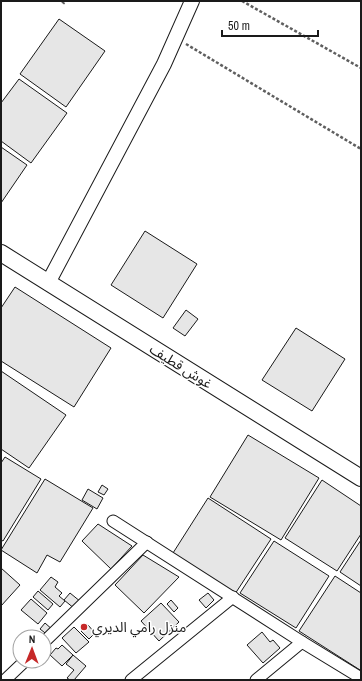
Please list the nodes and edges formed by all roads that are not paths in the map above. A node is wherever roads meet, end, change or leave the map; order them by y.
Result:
1 (192, 1) edge
2 (3, 258) edge
3 (48, 283) junction
4 (361, 478) edge
5 (113, 521) dead end
6 (147, 542) junction
7 (233, 597) junction
8 (52, 634) edge
9 (302, 642) junction
10 (17, 669) edge
11 (361, 678) edge
12 (5, 680) edge
13 (131, 680) edge
14 (256, 680) edge

1 - 3 street
2 - 3 main road, غوش قطيف
3 - 4 main road, غوش قطيف
5 - 6 street
6 - 7 street
6 - 8 street
7 - 9 street
7 - 13 street
9 - 11 street
9 - 14 street
10 - 12 street

